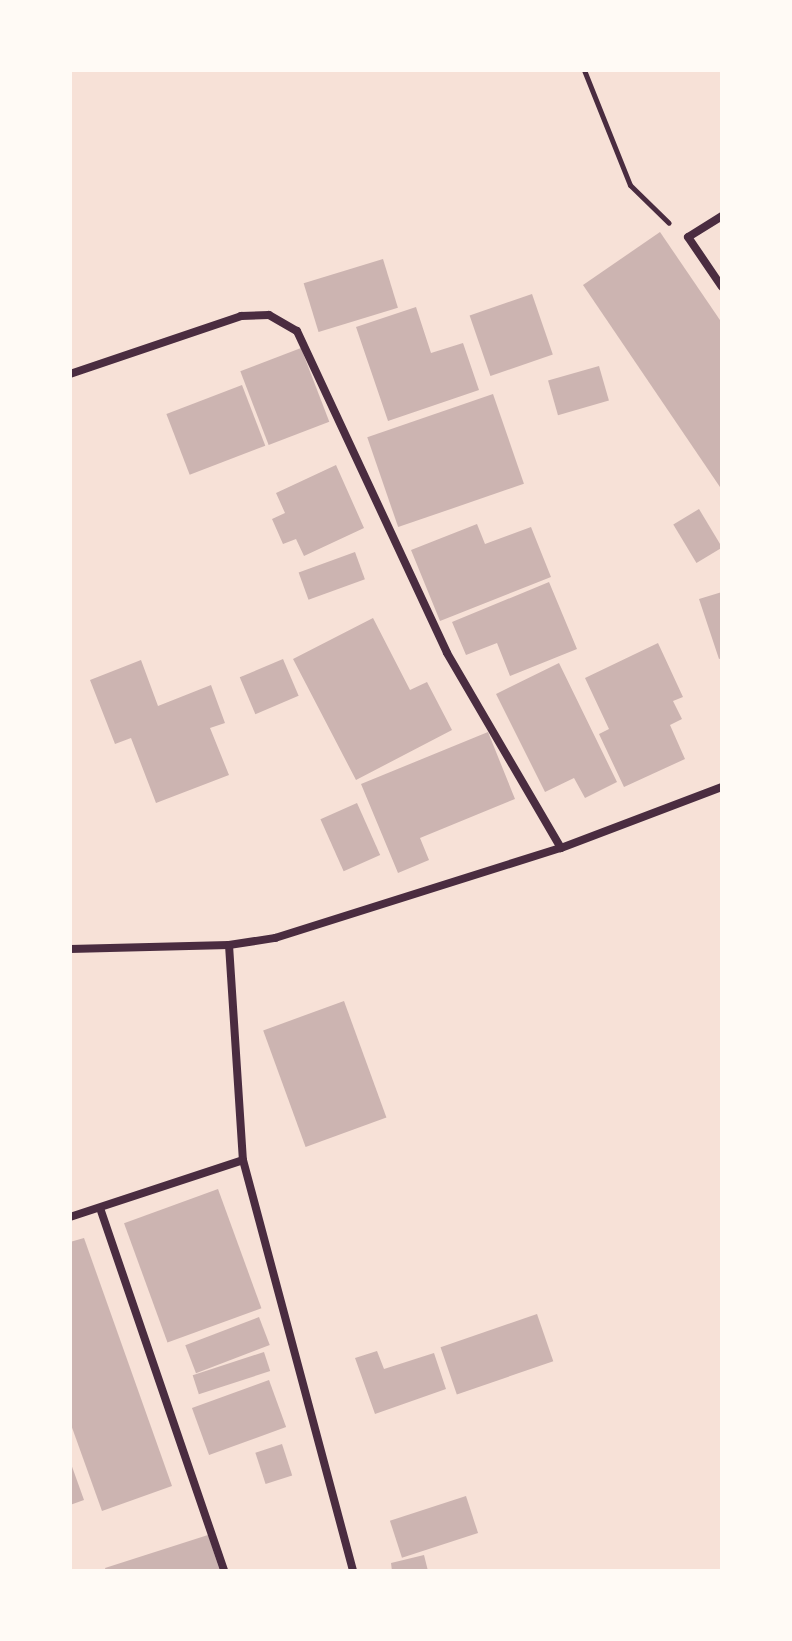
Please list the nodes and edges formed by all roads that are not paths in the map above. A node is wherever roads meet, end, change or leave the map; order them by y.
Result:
1 (722, 216) edge
2 (722, 287) edge
3 (70, 374) edge
4 (722, 787) edge
5 (561, 848) junction
6 (229, 945) junction
7 (70, 949) edge
8 (243, 1160) junction
9 (100, 1208) junction
10 (70, 1217) edge
11 (224, 1571) edge
12 (353, 1571) edge

1 - 2 street
3 - 5 street
4 - 5 street
5 - 6 street
6 - 7 street
6 - 8 street
8 - 9 street
8 - 12 street
9 - 10 street
9 - 11 street

